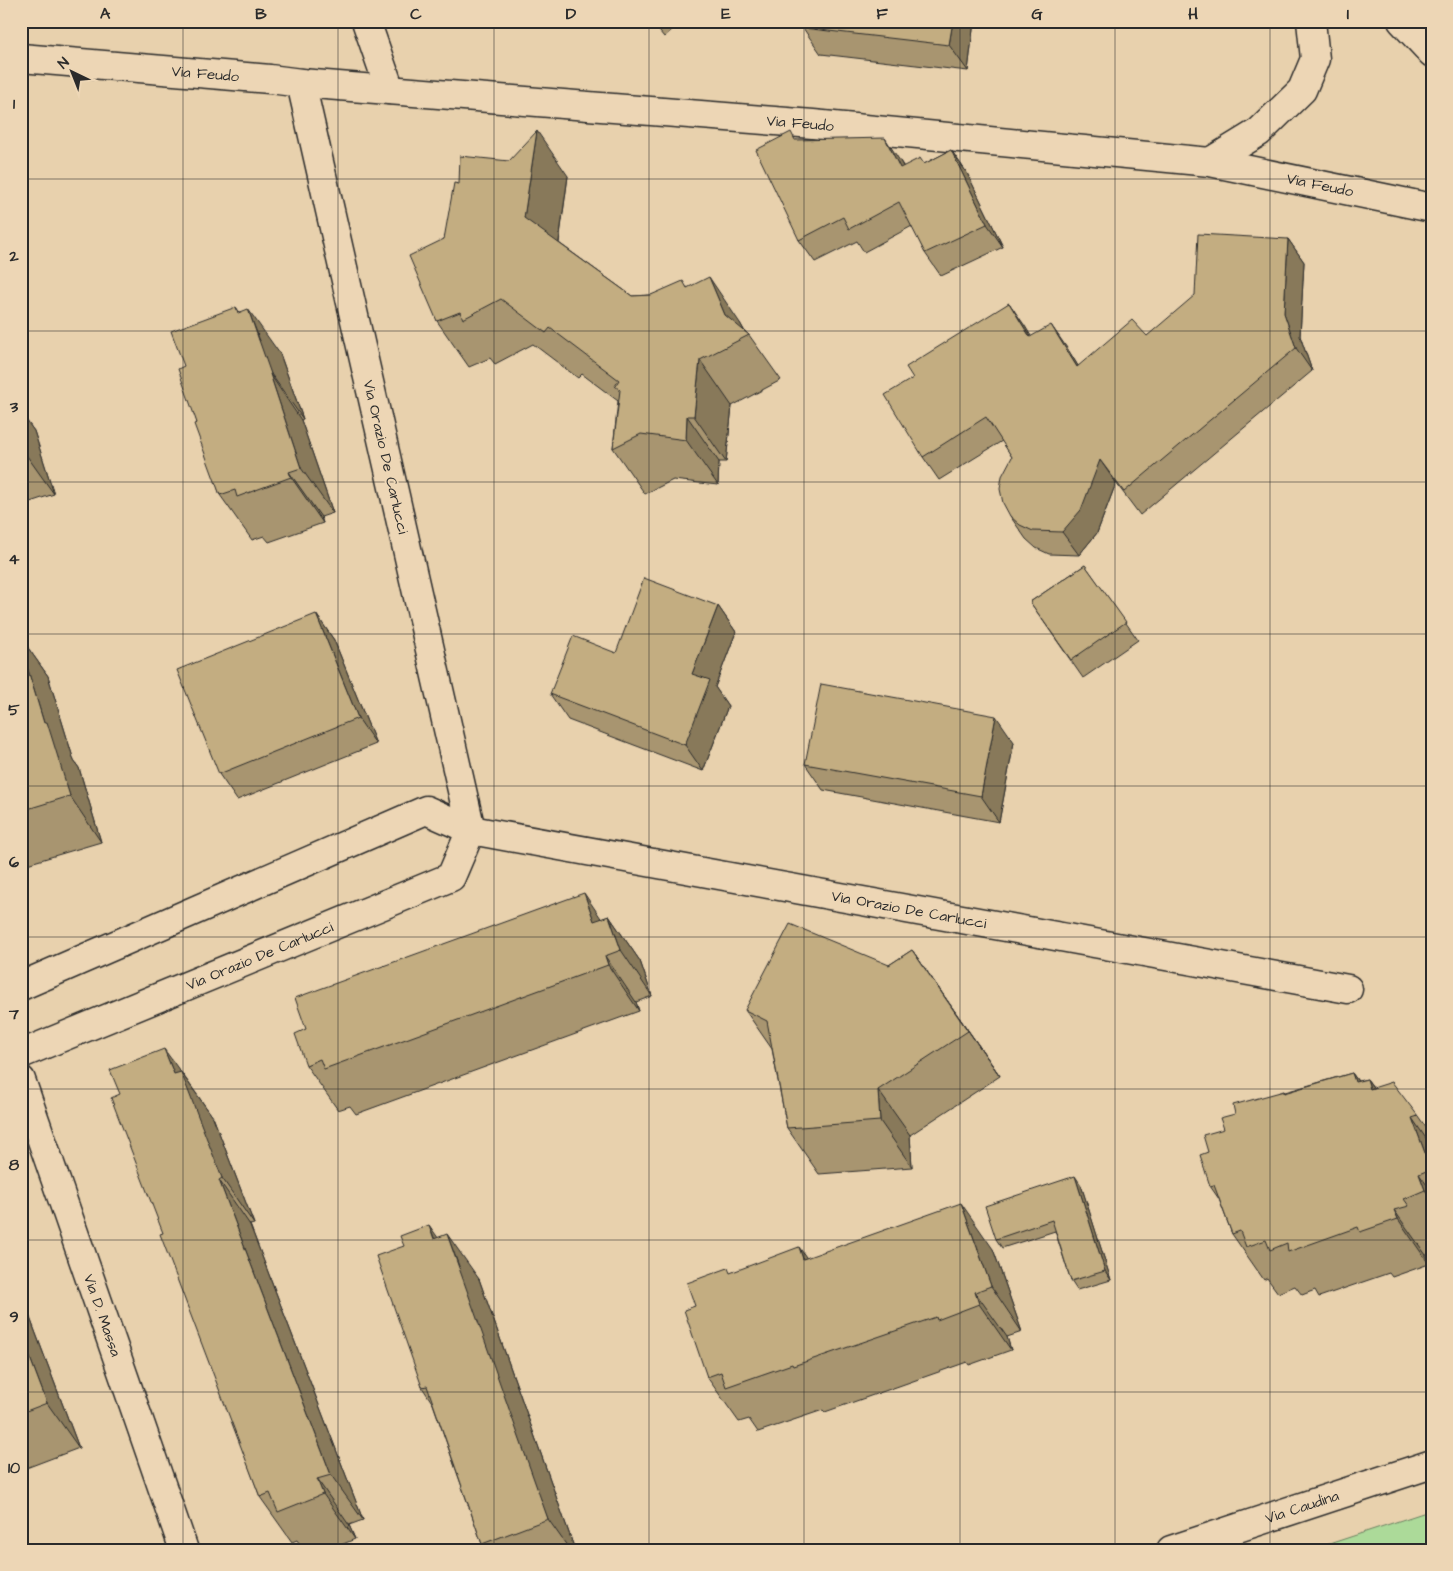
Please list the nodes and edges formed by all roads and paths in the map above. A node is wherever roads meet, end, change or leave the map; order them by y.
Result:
1 (366, 21) edge
2 (1311, 21) edge
3 (1402, 21) edge
4 (1432, 53) edge
5 (21, 58) edge
6 (301, 83) junction
7 (390, 90) junction
8 (1210, 162) junction
9 (1432, 208) edge
10 (471, 830) junction
11 (21, 986) edge
12 (1348, 989) dead end
13 (21, 1054) edge
14 (21, 1080) edge
15 (1432, 1464) edge
16 (184, 1550) edge
17 (1171, 1550) edge

1 - 7 street
2 - 8 street
3 - 4 street
5 - 6 street, Via Feudo
6 - 7 street, Via Feudo
6 - 10 street, Via Orazio De Carlucci
7 - 8 street, Via Feudo
8 - 9 street, Via Feudo
10 - 11 street, Via Orazio De Carlucci
10 - 12 street, Via Orazio De Carlucci
10 - 13 street, Via Orazio De Carlucci
14 - 16 street, Via D. Massa
15 - 17 street, Via Caudina

